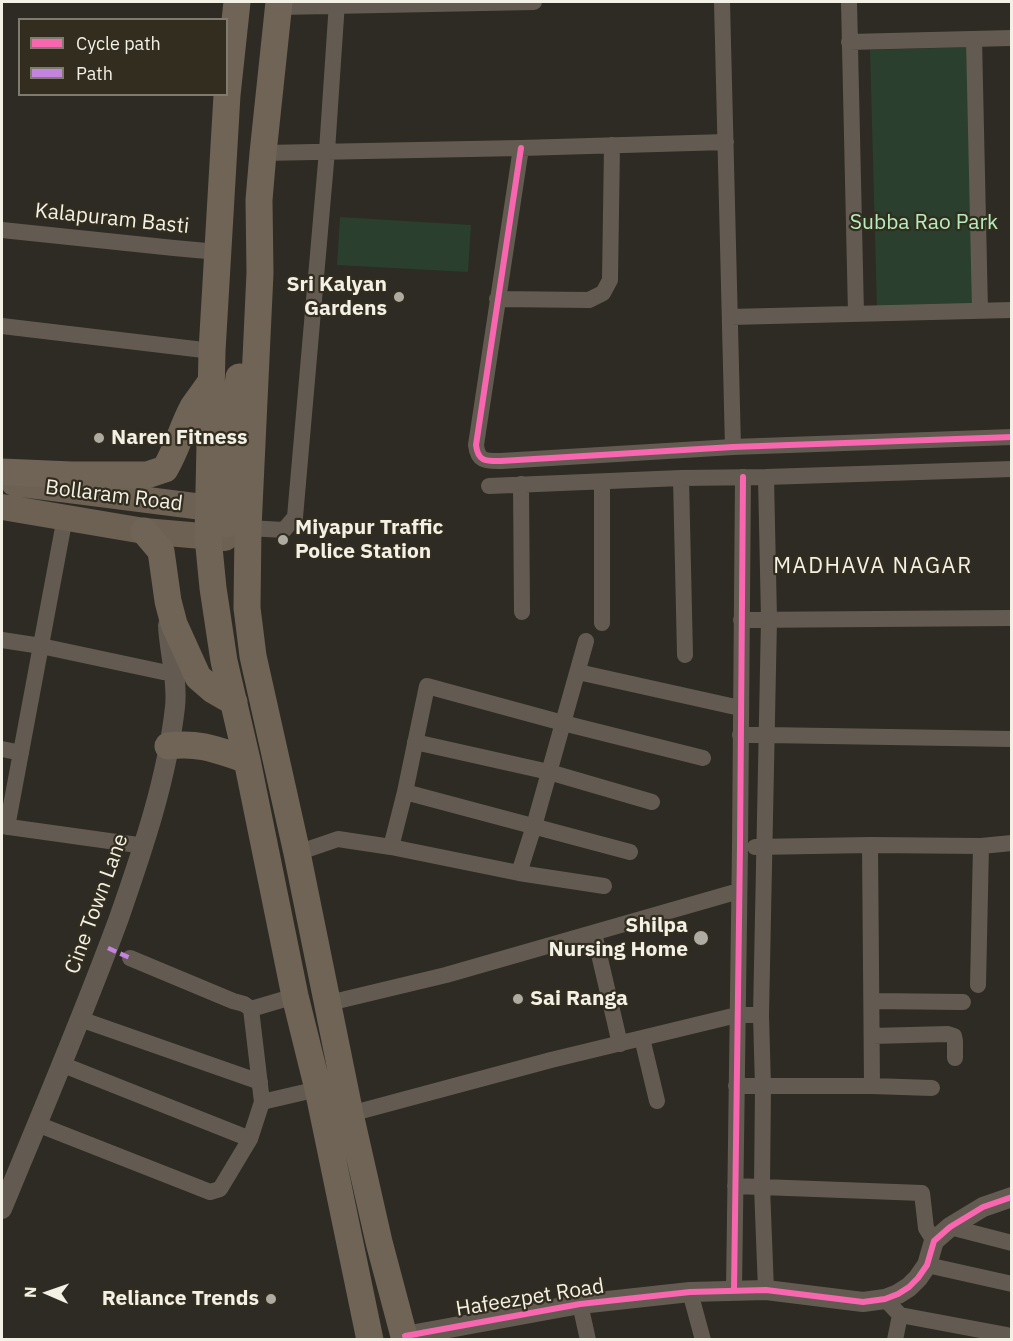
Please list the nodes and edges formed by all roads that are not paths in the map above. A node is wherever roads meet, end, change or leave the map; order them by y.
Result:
1 (237, 2) edge
2 (520, 2) edge
3 (534, 2) edge
4 (723, 2) edge
5 (849, 2) edge
6 (279, 4) edge
7 (337, 4) edge
8 (1011, 38) edge
9 (974, 39) junction
10 (849, 42) junction
11 (228, 86) edge
12 (227, 96) edge
13 (726, 142) junction
14 (612, 145) junction
15 (521, 148) junction
16 (327, 151) junction
17 (263, 153) junction
18 (2, 230) edge
19 (218, 252) junction
20 (260, 273) junction
21 (497, 298) junction
22 (1011, 310) edge
23 (980, 311) junction
24 (855, 314) junction
25 (730, 317) junction
26 (2, 326) edge
27 (212, 351) junction
28 (210, 383) junction
29 (1011, 437) edge
30 (733, 447) junction
31 (539, 458) junction
32 (1011, 469) edge
33 (2, 472) edge
34 (743, 477) junction
35 (766, 477) junction
36 (681, 478) junction
37 (2, 482) edge
38 (602, 482) junction
39 (528, 484) junction
40 (489, 486) dead end
41 (2, 507) edge
42 (217, 509) junction
43 (65, 518) junction
44 (144, 531) junction
45 (227, 534) junction
46 (168, 601) junction
47 (522, 612) dead end
48 (1011, 618) edge
49 (769, 619) junction
50 (741, 620) junction
51 (602, 623) dead end
52 (2, 640) edge
53 (586, 642) dead end
54 (41, 646) junction
55 (685, 655) dead end
56 (174, 672) junction
57 (578, 672) junction
58 (234, 702) junction
59 (740, 708) junction
60 (563, 723) junction
61 (740, 735) junction
62 (767, 735) junction
63 (1011, 739) edge
64 (415, 742) junction
65 (168, 746) junction
66 (2, 749) edge
67 (21, 753) junction
68 (703, 758) dead end
69 (247, 760) junction
70 (549, 772) junction
71 (405, 792) junction
72 (652, 802) dead end
73 (534, 826) junction
74 (4, 827) edge
75 (1011, 843) edge
76 (870, 845) junction
77 (145, 846) junction
78 (765, 846) junction
79 (981, 846) junction
80 (391, 847) junction
81 (740, 847) junction
82 (297, 852) junction
83 (630, 852) dead end
84 (519, 873) junction
85 (604, 886) dead end
86 (304, 888) junction
87 (739, 891) junction
88 (274, 894) junction
89 (312, 922) junction
90 (282, 931) junction
91 (594, 933) junction
92 (130, 958) dead end
93 (978, 985) dead end
94 (295, 996) junction
95 (872, 1001) junction
96 (963, 1002) dead end
97 (329, 1003) junction
98 (251, 1009) junction
99 (737, 1015) junction
100 (761, 1015) junction
101 (80, 1019) junction
102 (872, 1035) junction
103 (642, 1038) junction
104 (620, 1044) junction
105 (955, 1058) dead end
106 (62, 1064) junction
107 (260, 1082) junction
108 (736, 1086) junction
109 (872, 1086) junction
110 (763, 1087) junction
111 (932, 1088) dead end
112 (318, 1089) junction
113 (657, 1101) dead end
114 (262, 1102) junction
115 (350, 1114) junction
116 (37, 1124) junction
117 (250, 1138) junction
118 (735, 1186) junction
119 (762, 1187) junction
120 (1011, 1197) edge
121 (2, 1209) edge
122 (951, 1227) junction
123 (934, 1241) junction
124 (1011, 1243) edge
125 (927, 1265) junction
126 (1011, 1284) edge
127 (765, 1290) junction
128 (734, 1291) junction
129 (690, 1293) junction
130 (885, 1299) junction
131 (580, 1304) junction
132 (900, 1316) junction
133 (1007, 1335) dead end
134 (405, 1338) edge
135 (370, 1340) edge
136 (588, 1340) edge
137 (703, 1340) edge
138 (895, 1340) edge

1 - 11 highway
2 - 3 street
2 - 7 street
4 - 13 street
5 - 10 street
6 - 7 street
6 - 17 highway
7 - 16 street
8 - 9 street
9 - 10 street
9 - 23 street
10 - 24 street
12 - 19 highway
13 - 14 street
13 - 25 street
14 - 15 street
14 - 21 street
15 - 16 street
15 - 21 street
16 - 17 street
16 - 45 street
17 - 20 highway
18 - 19 street, Kalapuram Basti
19 - 27 highway
20 - 42 highway
20 - 45 highway
21 - 31 street
22 - 23 street
23 - 24 street
24 - 25 street
25 - 30 street
26 - 27 street
27 - 28 highway
28 - 33 highway
28 - 42 highway
29 - 30 street
30 - 31 street
31 - 39 street
32 - 35 street
34 - 35 street
34 - 36 street
34 - 50 street
35 - 49 street
36 - 38 street
36 - 55 street
37 - 42 main road, Bollaram Road
38 - 39 street
38 - 51 street
39 - 40 street
39 - 47 street
41 - 43 main road, Bollaram Road
42 - 45 highway
43 - 44 main road, Bollaram Road
43 - 54 street
44 - 45 main road, Bollaram Road
44 - 46 highway
45 - 58 highway
45 - 82 highway
46 - 56 street, Cine Town Lane
46 - 58 highway
48 - 49 street
49 - 50 street
49 - 62 street
50 - 59 street
52 - 54 street
53 - 57 street
54 - 56 street
54 - 67 street
56 - 65 street, Cine Town Lane
57 - 59 street
57 - 60 street
58 - 69 highway
59 - 61 street
60 - 64 street
60 - 68 street
60 - 70 street
61 - 62 street
61 - 81 street
62 - 63 street
62 - 78 street
64 - 70 street
64 - 71 street
65 - 69 highway
65 - 77 street, Cine Town Lane
66 - 67 street
67 - 74 street
69 - 88 highway
70 - 72 street
70 - 73 street
71 - 73 street
71 - 80 street
73 - 83 street
73 - 84 street
74 - 77 street
75 - 79 street
76 - 78 street
76 - 79 street
76 - 95 street
77 - 101 street, Cine Town Lane
78 - 81 street
78 - 100 street
79 - 93 street
80 - 82 street
80 - 84 street
81 - 87 street
82 - 86 highway
84 - 85 street
86 - 88 highway
86 - 89 highway
87 - 91 street
87 - 99 street
88 - 90 highway
89 - 90 highway
89 - 97 highway
90 - 94 highway
91 - 97 street
91 - 104 street
92 - 98 street
94 - 98 street
94 - 112 highway
95 - 96 street
95 - 102 street
97 - 115 highway
98 - 107 street
99 - 100 street
99 - 103 street
99 - 108 street
100 - 110 street
101 - 106 street, Cine Town Lane
101 - 107 street
102 - 105 street
102 - 109 street
103 - 104 street
103 - 113 street
104 - 115 street
106 - 116 street, Cine Town Lane
106 - 117 street
107 - 114 street
108 - 110 street
108 - 118 street
109 - 110 street
109 - 111 street
110 - 119 street
112 - 114 street
112 - 135 highway
114 - 117 street
115 - 134 highway
116 - 117 street
116 - 121 street, Cine Town Lane
118 - 119 street
118 - 128 street
119 - 123 street
119 - 127 street
120 - 122 street
122 - 123 street
122 - 124 street
123 - 125 street, Hafeezpet Road
125 - 126 street
125 - 130 street, Hafeezpet Road
127 - 128 street, Hafeezpet Road
127 - 130 street, Hafeezpet Road
128 - 129 street, Hafeezpet Road
129 - 131 street, Hafeezpet Road
129 - 137 street
130 - 132 street
131 - 134 street, Hafeezpet Road
131 - 136 street
132 - 133 street
132 - 138 street

